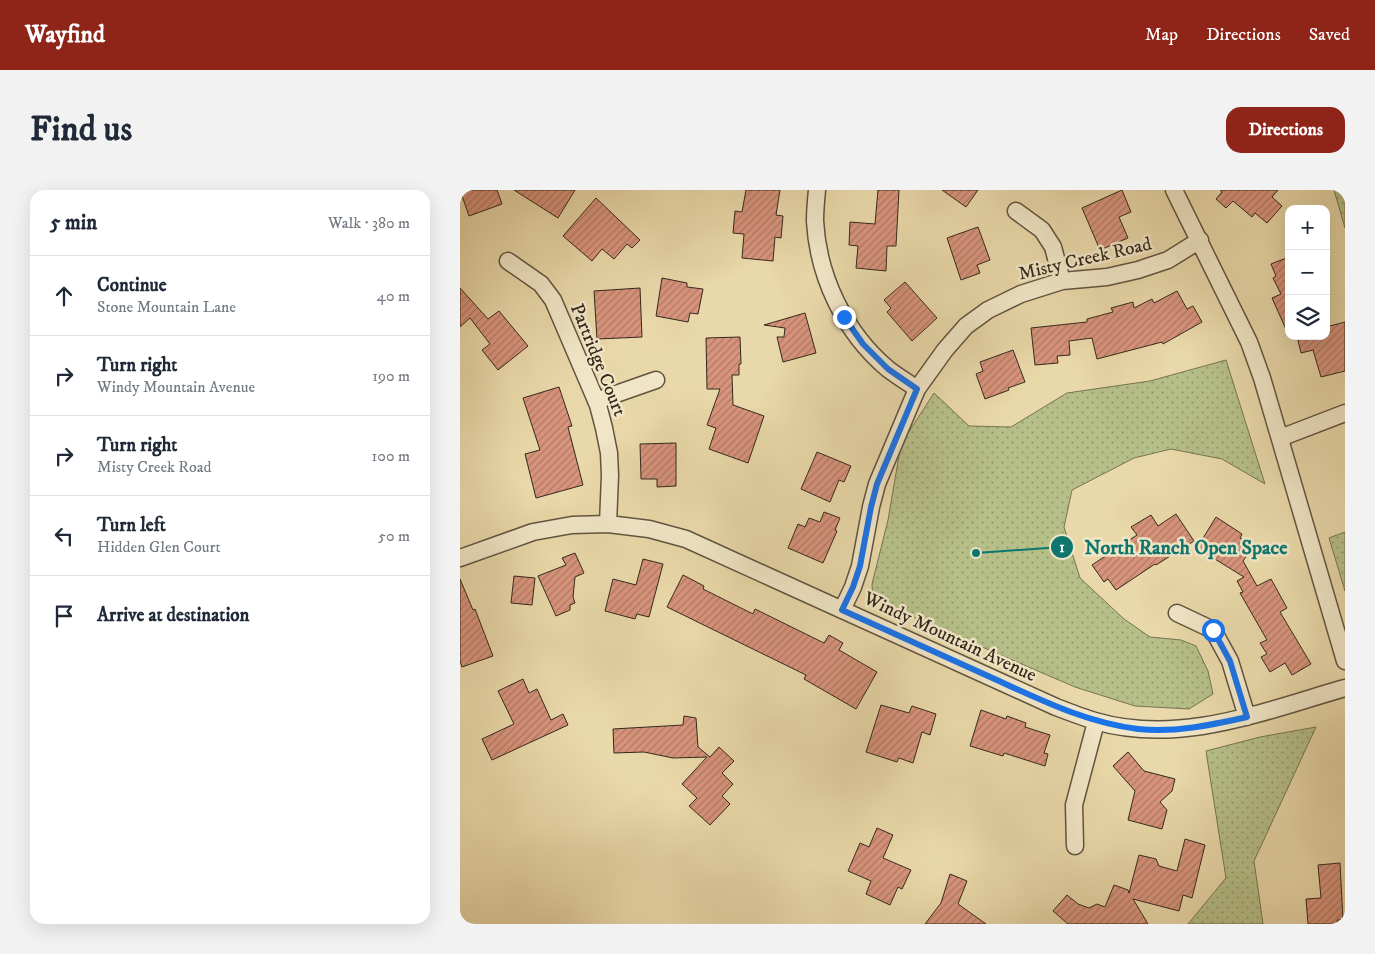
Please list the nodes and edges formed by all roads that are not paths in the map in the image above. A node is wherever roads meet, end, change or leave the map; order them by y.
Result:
1 (817, 190) edge
2 (1174, 190) edge
3 (1016, 212) dead end
4 (1200, 240) junction
5 (508, 261) dead end
6 (1062, 282) junction
7 (656, 380) dead end
8 (917, 389) junction
9 (596, 401) junction
10 (1345, 413) edge
11 (1280, 438) junction
12 (608, 524) junction
13 (460, 558) edge
14 (842, 610) junction
15 (1177, 614) dead end
16 (1345, 661) edge
17 (1345, 688) edge
18 (1247, 717) junction
19 (1096, 722) junction
20 (1075, 846) dead end

1 - 8 street
2 - 4 street
3 - 6 street
4 - 6 street, Misty Creek Road
4 - 11 street
5 - 9 street, Partridge Court
6 - 8 street, Misty Creek Road
7 - 9 street
8 - 14 street, Misty Creek Road
9 - 12 street, Partridge Court
10 - 11 street
11 - 16 street
12 - 13 street, Windy Mountain Avenue
12 - 14 street, Windy Mountain Avenue
14 - 19 street, Windy Mountain Avenue
15 - 18 street
17 - 18 street, Windy Mountain Avenue
18 - 19 street, Windy Mountain Avenue
19 - 20 street

